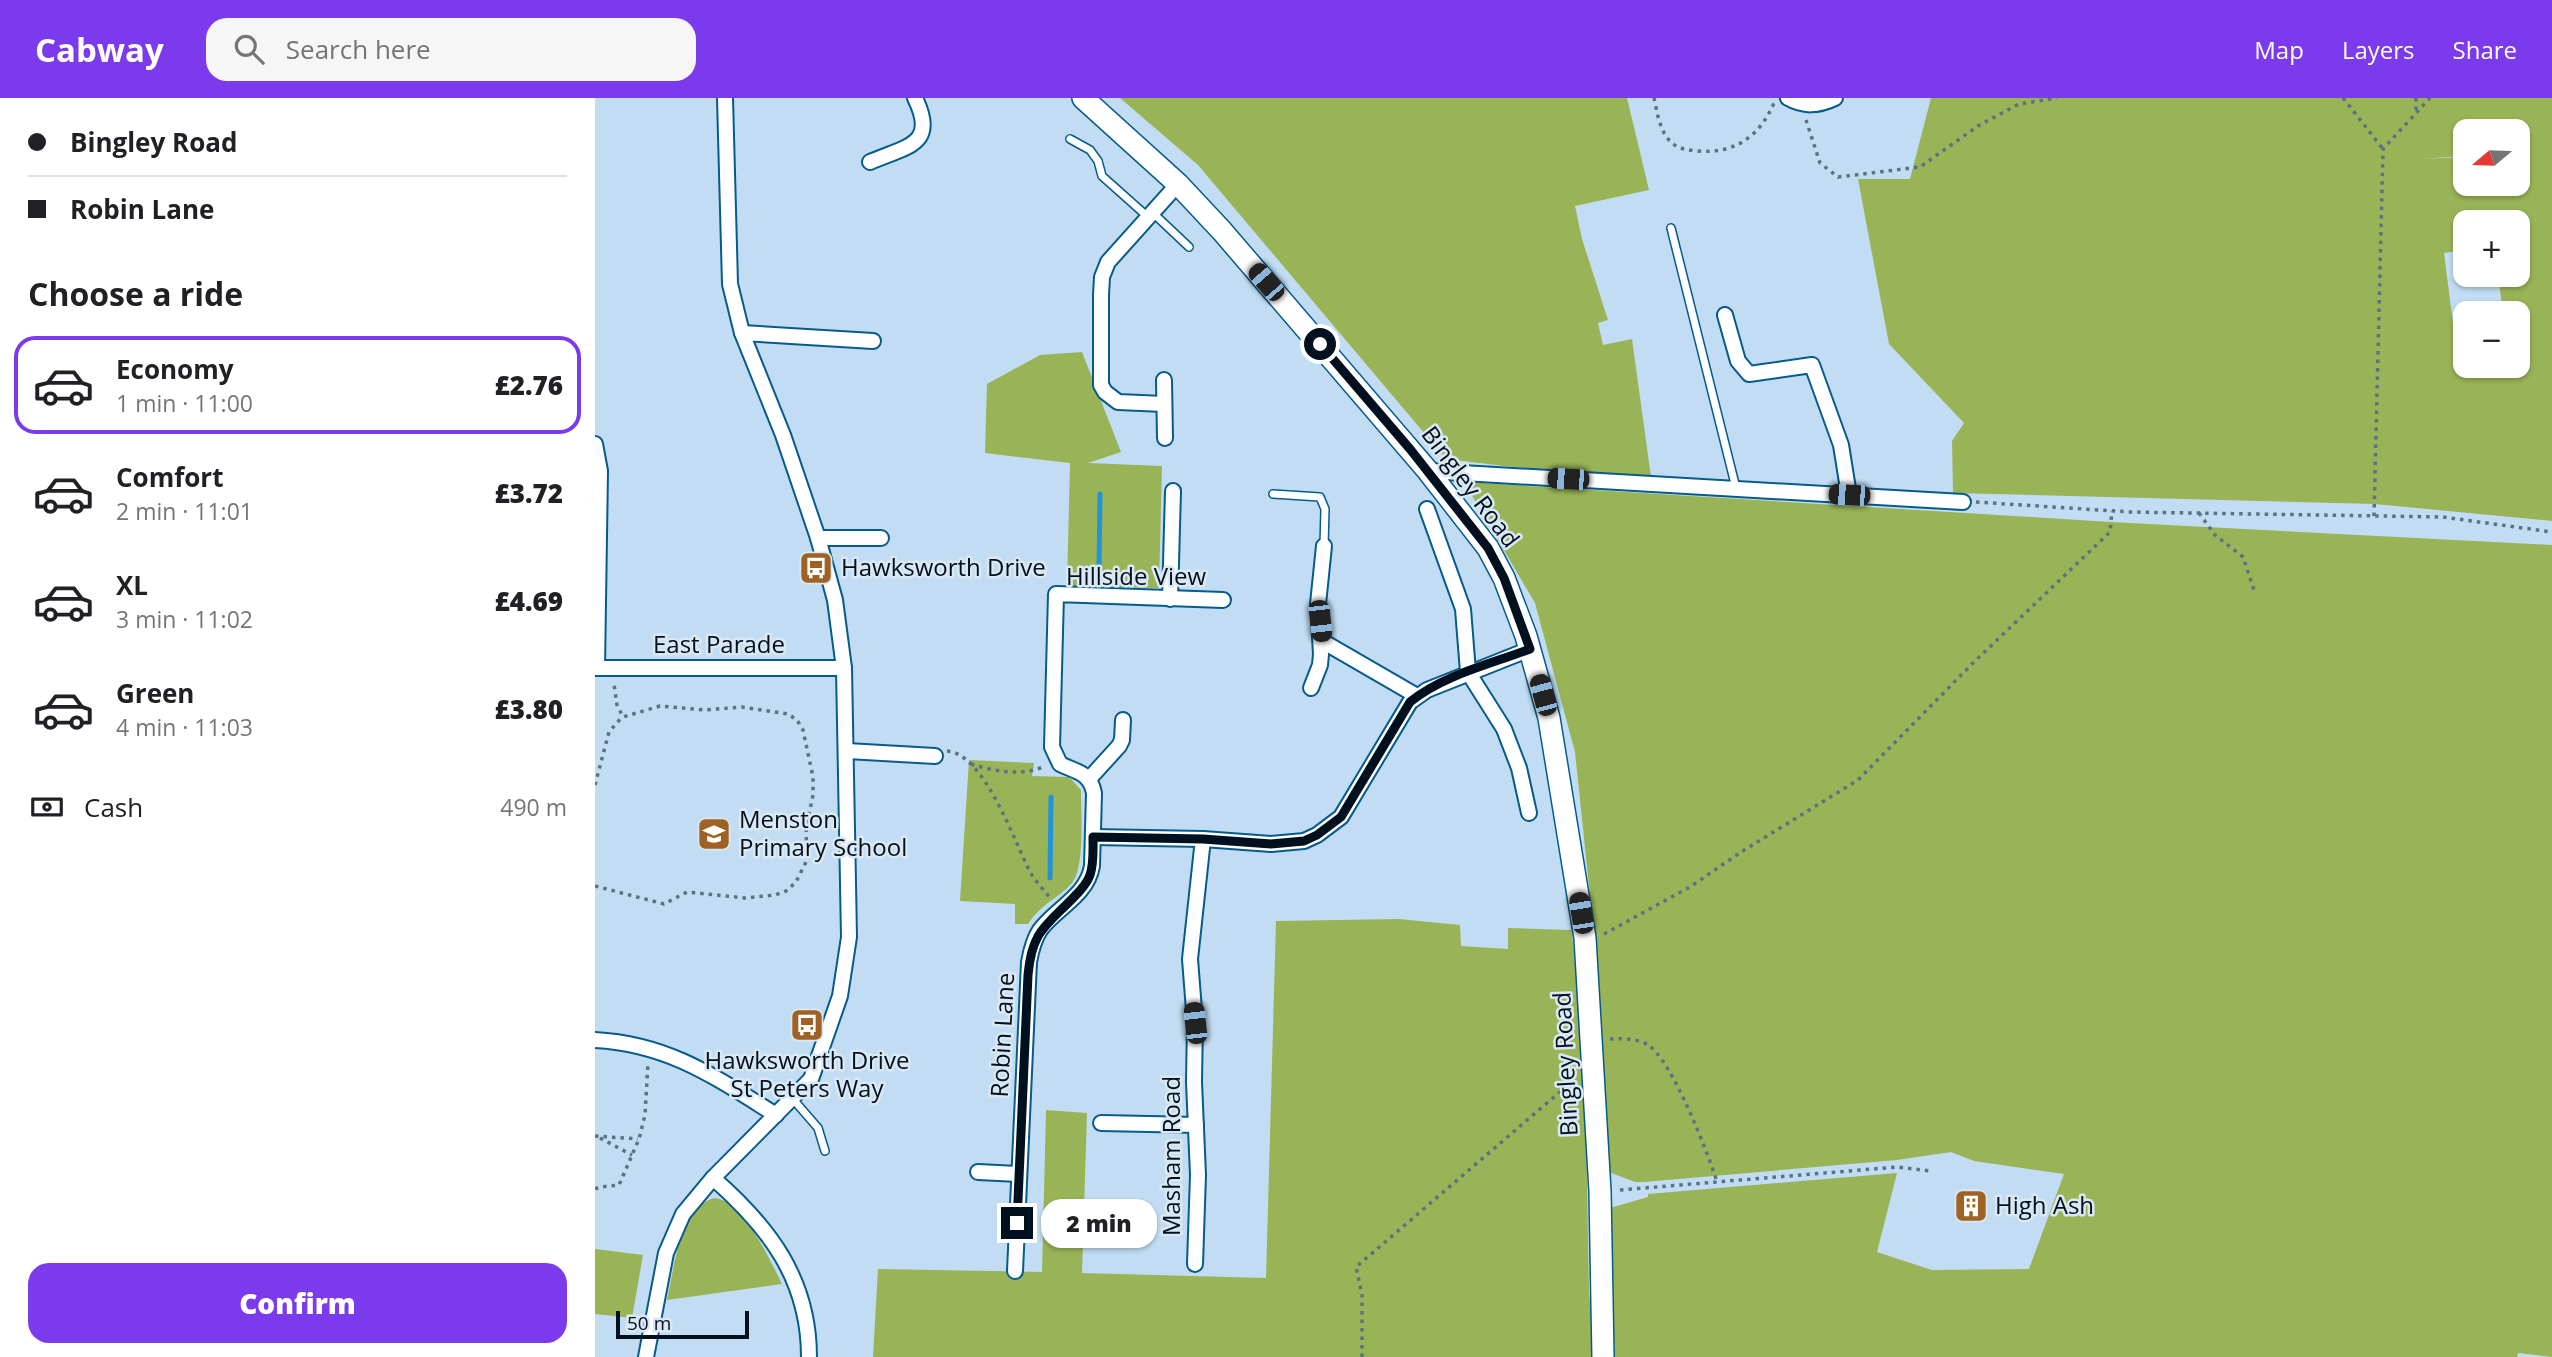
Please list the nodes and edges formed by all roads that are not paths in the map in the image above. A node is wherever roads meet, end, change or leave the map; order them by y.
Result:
1 (725, 98) edge
2 (915, 98) edge
3 (1083, 98) edge
4 (1835, 98) edge
5 (1795, 101) edge
6 (1070, 139) dead end
7 (870, 162) dead end
8 (1178, 184) junction
9 (1151, 215) junction
10 (1671, 228) dead end
11 (1189, 247) dead end
12 (1725, 315) dead end
13 (742, 333) junction
14 (873, 341) dead end
15 (1164, 380) dead end
16 (1164, 404) junction
17 (1165, 438) dead end
18 (595, 444) edge
19 (1429, 471) junction
20 (1736, 488) junction
21 (1173, 491) dead end
22 (1273, 494) dead end
23 (1849, 495) junction
24 (1963, 502) road end
25 (1427, 509) dead end
26 (818, 538) junction
27 (881, 538) dead end
28 (1324, 546) joint
29 (1170, 598) junction
30 (1223, 600) dead end
31 (1322, 641) junction
32 (1530, 649) junction
33 (844, 667) junction
34 (596, 668) edge
35 (1468, 672) junction
36 (1311, 688) dead end
37 (1417, 696) junction
38 (1123, 720) dead end
39 (846, 751) junction
40 (935, 756) road end
41 (1089, 779) junction
42 (1529, 813) dead end
43 (1093, 837) junction
44 (1203, 839) junction
45 (595, 1041) edge
46 (792, 1098) junction
47 (776, 1115) junction
48 (1101, 1123) dead end
49 (1196, 1125) junction
50 (825, 1151) dead end
51 (978, 1172) dead end
52 (1019, 1174) junction
53 (713, 1178) junction
54 (1195, 1264) dead end
55 (1015, 1271) dead end
56 (646, 1357) edge
57 (809, 1357) edge
58 (1603, 1357) edge

1 - 13 street
2 - 7 street
3 - 8 street, Bingley Road
4 - 5 street
6 - 9 lane
8 - 9 street
8 - 19 street, Bingley Road
9 - 11 lane
9 - 16 street
10 - 20 lane
12 - 23 street
13 - 14 street
13 - 26 street
15 - 16 street
16 - 17 street
18 - 34 street
19 - 20 street
19 - 32 street, Bingley Road
20 - 23 street
21 - 29 street
22 - 28 lane
23 - 24 street
25 - 35 street
26 - 27 street
26 - 33 street
28 - 31 street
29 - 30 street, Hillside View
29 - 41 street, Hillside View
31 - 36 street
31 - 37 street
32 - 35 street
32 - 58 street, Bingley Road
33 - 34 street, East Parade
33 - 39 street
35 - 37 street
35 - 42 street
37 - 44 street
38 - 41 street
39 - 40 street
39 - 46 street
41 - 43 street
43 - 44 street
43 - 52 street, Robin Lane
44 - 49 street, Masham Road
45 - 47 street
46 - 47 street
46 - 50 lane
47 - 53 street
48 - 49 street
49 - 54 street, Masham Road
51 - 52 street
52 - 55 street, Robin Lane
53 - 56 street
53 - 57 street

